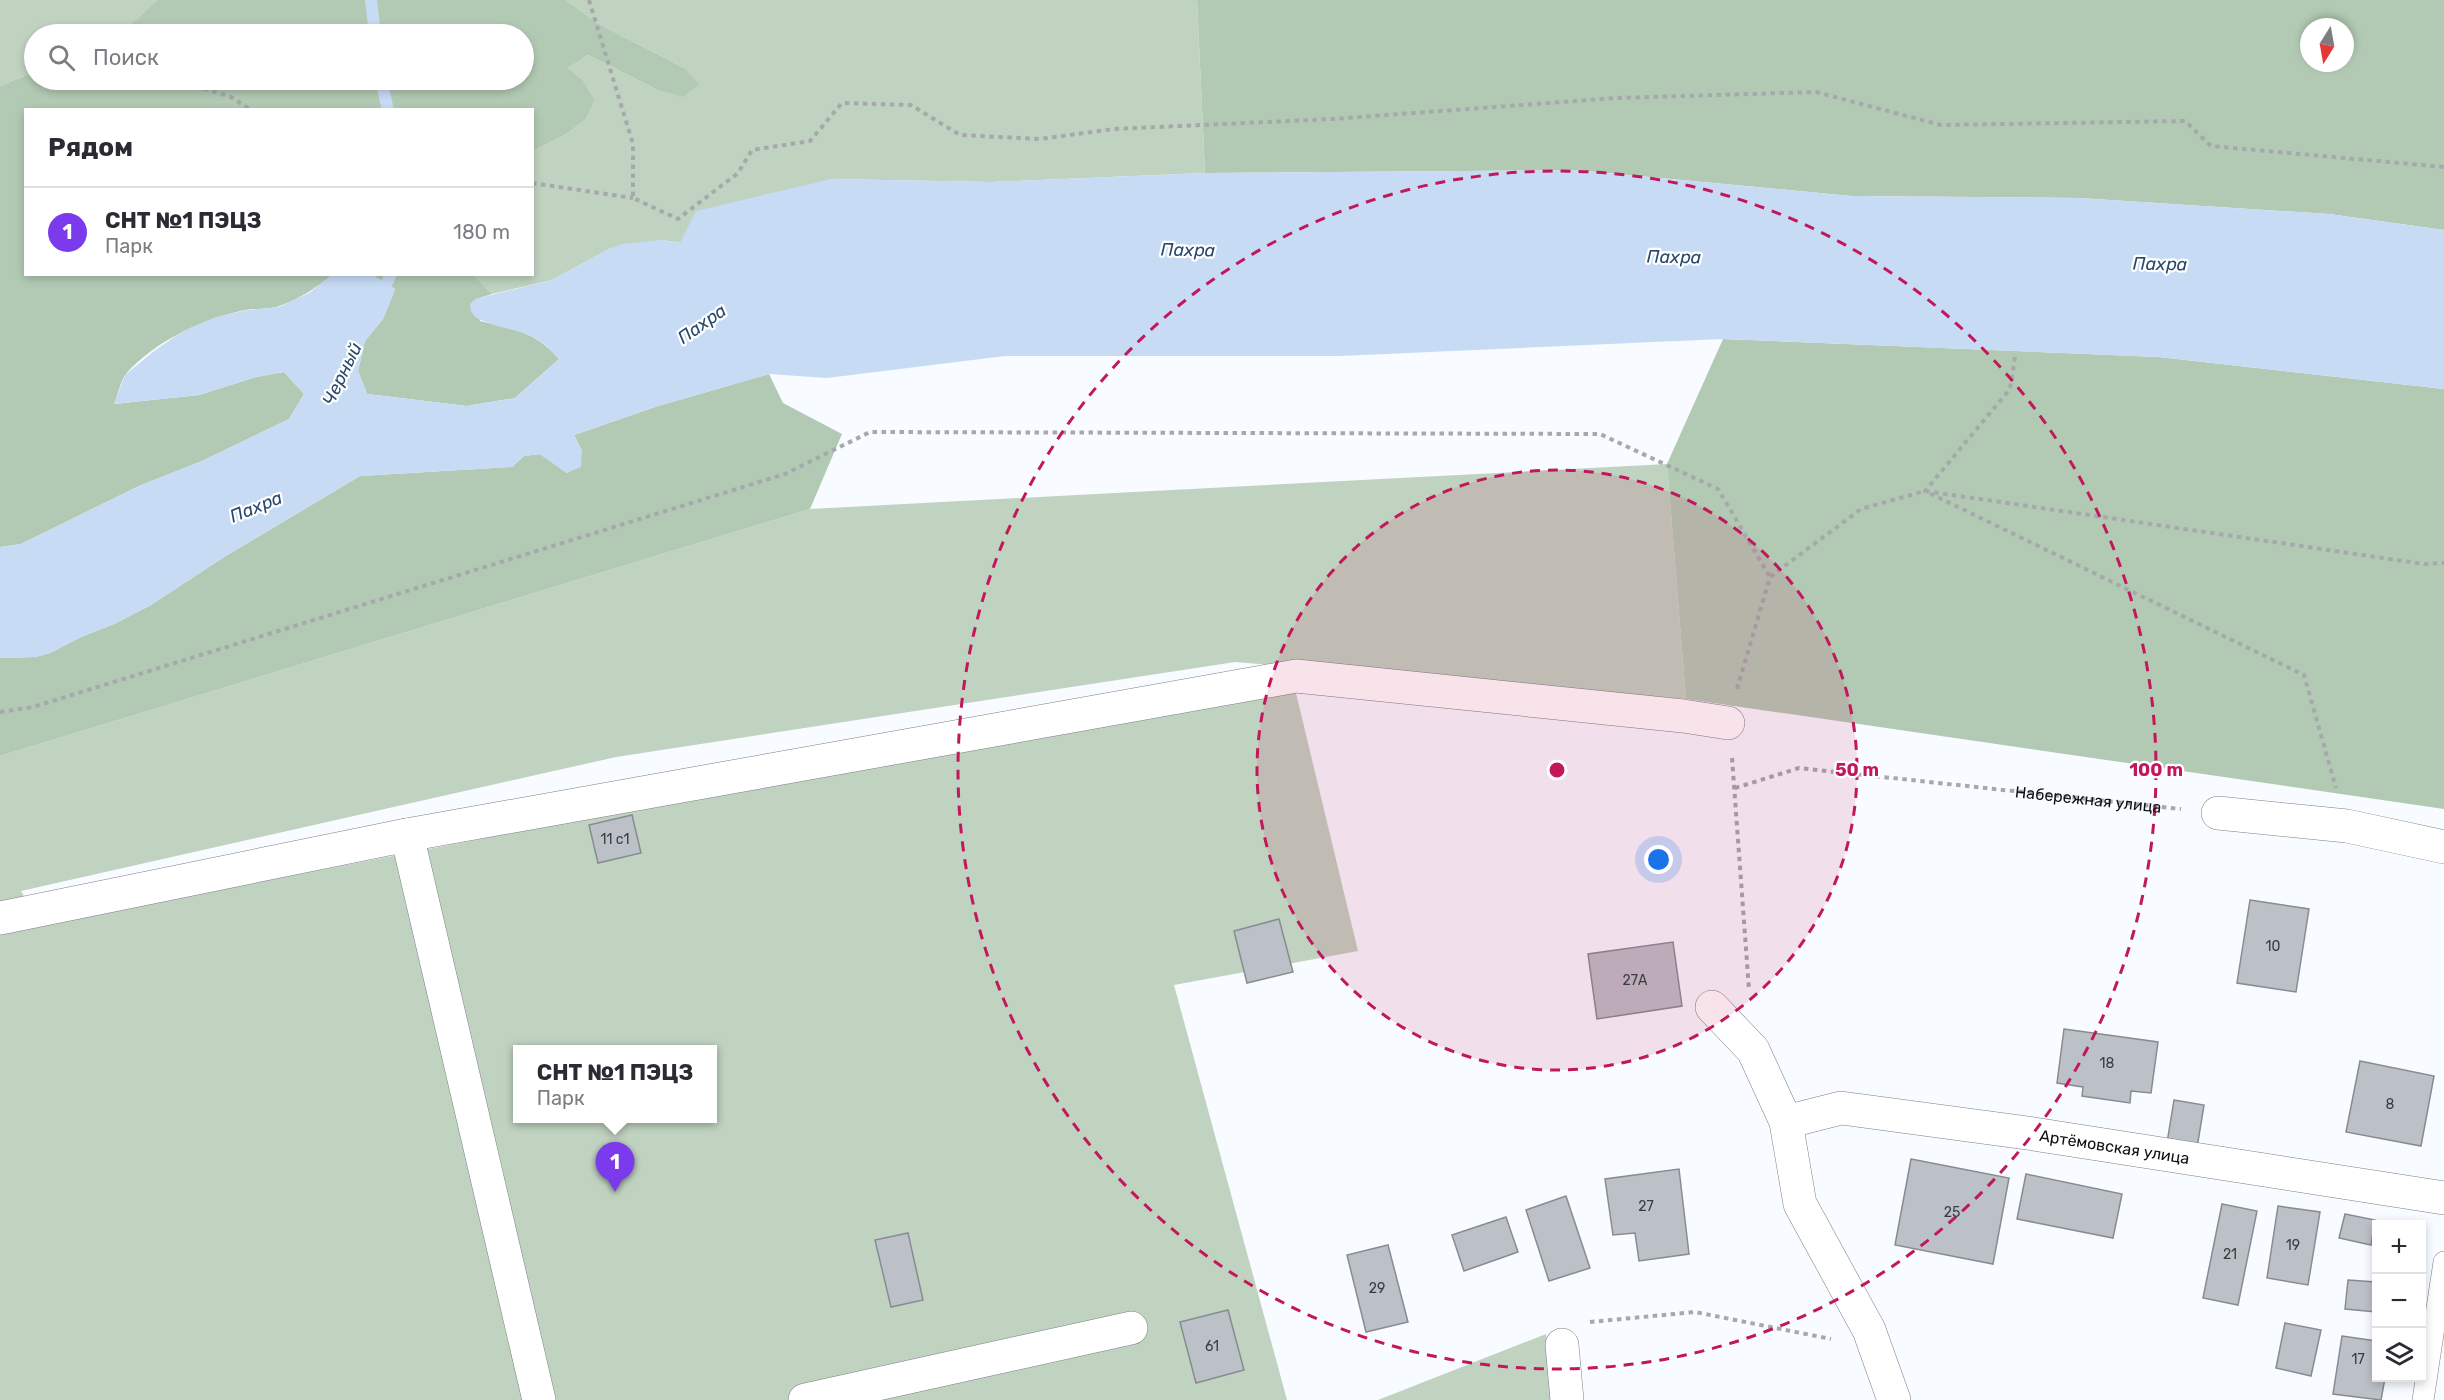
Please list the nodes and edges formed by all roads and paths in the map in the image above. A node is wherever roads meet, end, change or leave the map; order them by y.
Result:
1 (589, 0) edge
2 (207, 90) edge
3 (248, 108) edge
4 (2444, 167) edge
5 (534, 183) edge
6 (633, 198) junction
7 (2015, 357) dead end
8 (1925, 491) junction
9 (2444, 563) edge
10 (1770, 577) junction
11 (0, 712) edge
12 (1728, 723) junction
13 (1735, 788) junction
14 (2218, 813) joint
15 (2347, 826) junction
16 (407, 835) junction
17 (2444, 847) edge
18 (0, 918) edge
19 (1749, 991) dead end
20 (1712, 1007) dead end
21 (1786, 1122) junction
22 (2444, 1198) edge
23 (2444, 1262) edge
24 (1131, 1328) dead end
25 (1869, 1330) junction
26 (1562, 1345) joint
27 (539, 1400) edge
28 (805, 1400) edge
29 (1567, 1400) edge
30 (1894, 1400) edge
31 (2423, 1400) edge

1 - 6 path
2 - 3 path
4 - 6 path
5 - 6 path
7 - 8 path
8 - 9 path
8 - 10 path
8 - 15 path
10 - 11 path
10 - 12 path
12 - 13 path
12 - 16 street
13 - 14 path, Набережная улица
13 - 19 path
14 - 15 street
15 - 17 street
16 - 18 street
16 - 27 street
20 - 21 street
21 - 22 street, Артёмовская улица
21 - 25 street
23 - 31 lane
24 - 28 street
25 - 26 path
25 - 30 street
26 - 29 street

